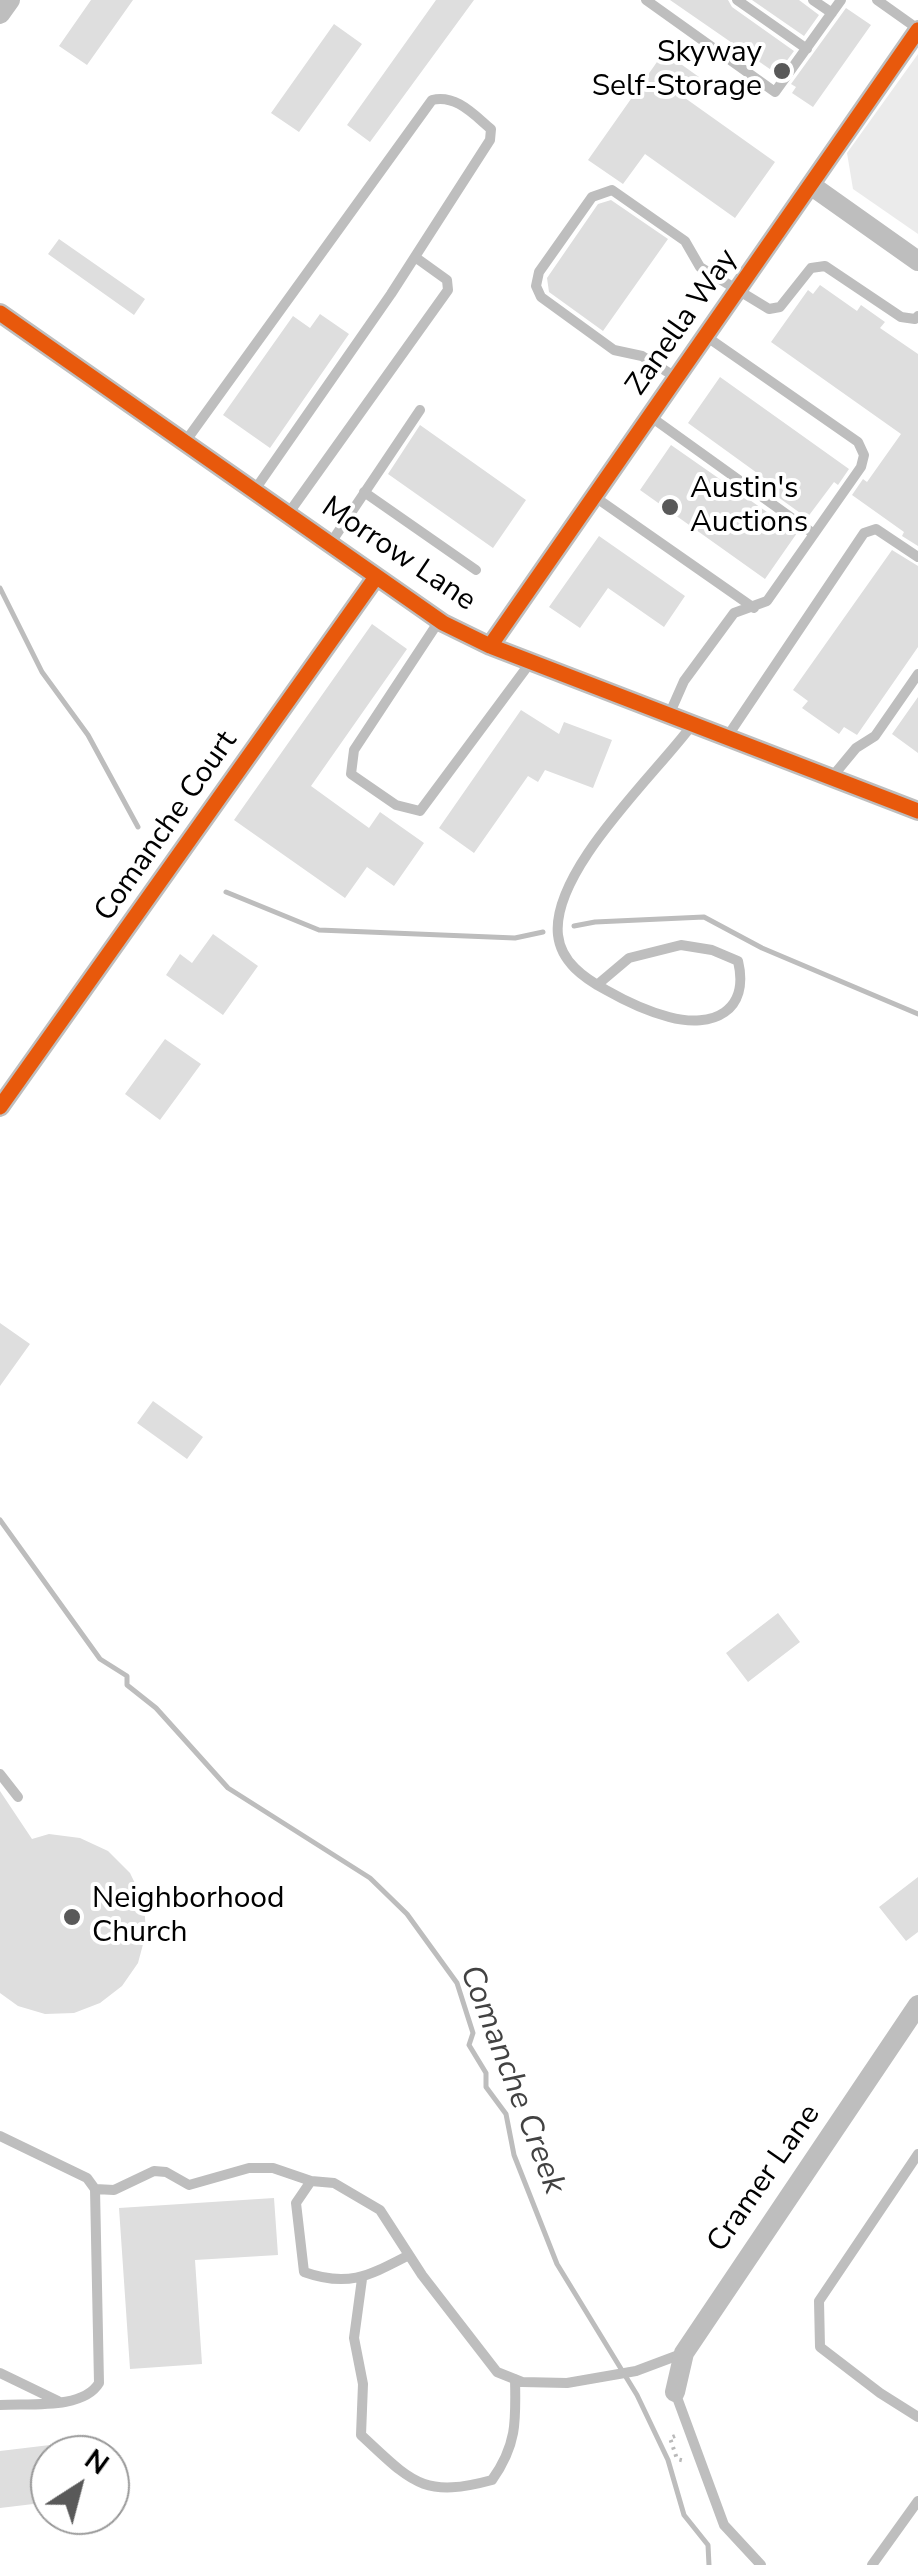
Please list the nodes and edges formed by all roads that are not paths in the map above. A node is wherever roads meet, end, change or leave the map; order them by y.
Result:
1 (10, 0) edge
2 (646, 0) edge
3 (737, 0) edge
4 (813, 0) edge
5 (842, 0) edge
6 (877, 0) edge
7 (832, 13) junction
8 (0, 14) edge
9 (918, 29) edge
10 (806, 49) junction
11 (812, 186) junction
12 (414, 257) junction
13 (918, 261) edge
14 (738, 293) junction
15 (0, 313) edge
16 (918, 316) edge
17 (706, 338) junction
18 (678, 378) junction
19 (420, 410) dead end
20 (651, 417) junction
21 (185, 442) junction
22 (254, 491) junction
23 (364, 492) junction
24 (595, 497) junction
25 (287, 515) junction
26 (814, 534) junction
27 (330, 545) junction
28 (918, 557) edge
29 (476, 570) dead end
30 (376, 578) junction
31 (754, 608) junction
32 (440, 620) junction
33 (490, 646) junction
34 (531, 662) junction
35 (918, 674) edge
36 (669, 715) junction
37 (692, 724) junction
38 (726, 738) junction
39 (831, 778) junction
40 (918, 811) edge
41 (597, 985) junction
42 (0, 1107) edge
43 (0, 1774) edge
44 (18, 1797) dead end
45 (918, 2005) edge
46 (0, 2136) edge
47 (918, 2154) edge
48 (311, 2181) junction
49 (95, 2189) junction
50 (409, 2255) junction
51 (362, 2279) junction
52 (684, 2353) junction
53 (0, 2374) edge
54 (515, 2379) junction
55 (674, 2392) joint
56 (59, 2401) junction
57 (0, 2405) edge
58 (918, 2417) edge
59 (918, 2501) edge
60 (761, 2565) edge
61 (872, 2565) edge

1 - 8 street
2 - 10 lane
3 - 10 lane
4 - 7 lane
5 - 7 lane
6 - 9 lane
7 - 10 lane
9 - 11 street, Zanella Way
11 - 13 street
11 - 14 street, Zanella Way
12 - 21 lane
12 - 22 lane
12 - 25 lane
14 - 16 lane
14 - 17 street, Zanella Way
14 - 18 lane
15 - 21 street, Morrow Lane
17 - 18 street, Zanella Way
17 - 26 lane
18 - 20 street, Zanella Way
19 - 23 lane
20 - 24 street, Zanella Way
20 - 26 lane
21 - 22 street, Morrow Lane
22 - 25 street, Morrow Lane
23 - 27 lane
23 - 29 lane
24 - 31 lane
24 - 33 street, Zanella Way
25 - 27 street, Morrow Lane
26 - 31 lane
27 - 30 street, Morrow Lane
28 - 38 lane
30 - 32 street, Morrow Lane
30 - 42 street, Comanche Court
31 - 36 lane
32 - 33 street, Morrow Lane
32 - 34 lane
33 - 34 street, Morrow Lane
34 - 36 street, Morrow Lane
35 - 39 lane
36 - 37 street, Morrow Lane
37 - 38 street, Morrow Lane
37 - 41 lane
38 - 39 street, Morrow Lane
39 - 40 street, Morrow Lane
41 - 41 lane
43 - 44 lane
45 - 52 street, Cramer Lane
46 - 49 lane
47 - 58 lane
48 - 49 lane
48 - 50 lane
48 - 51 lane
49 - 56 lane
50 - 51 lane
50 - 54 lane
51 - 54 lane
52 - 54 lane
52 - 55 street, Cramer Lane
53 - 56 lane
55 - 60 lane
56 - 57 lane
59 - 61 lane

